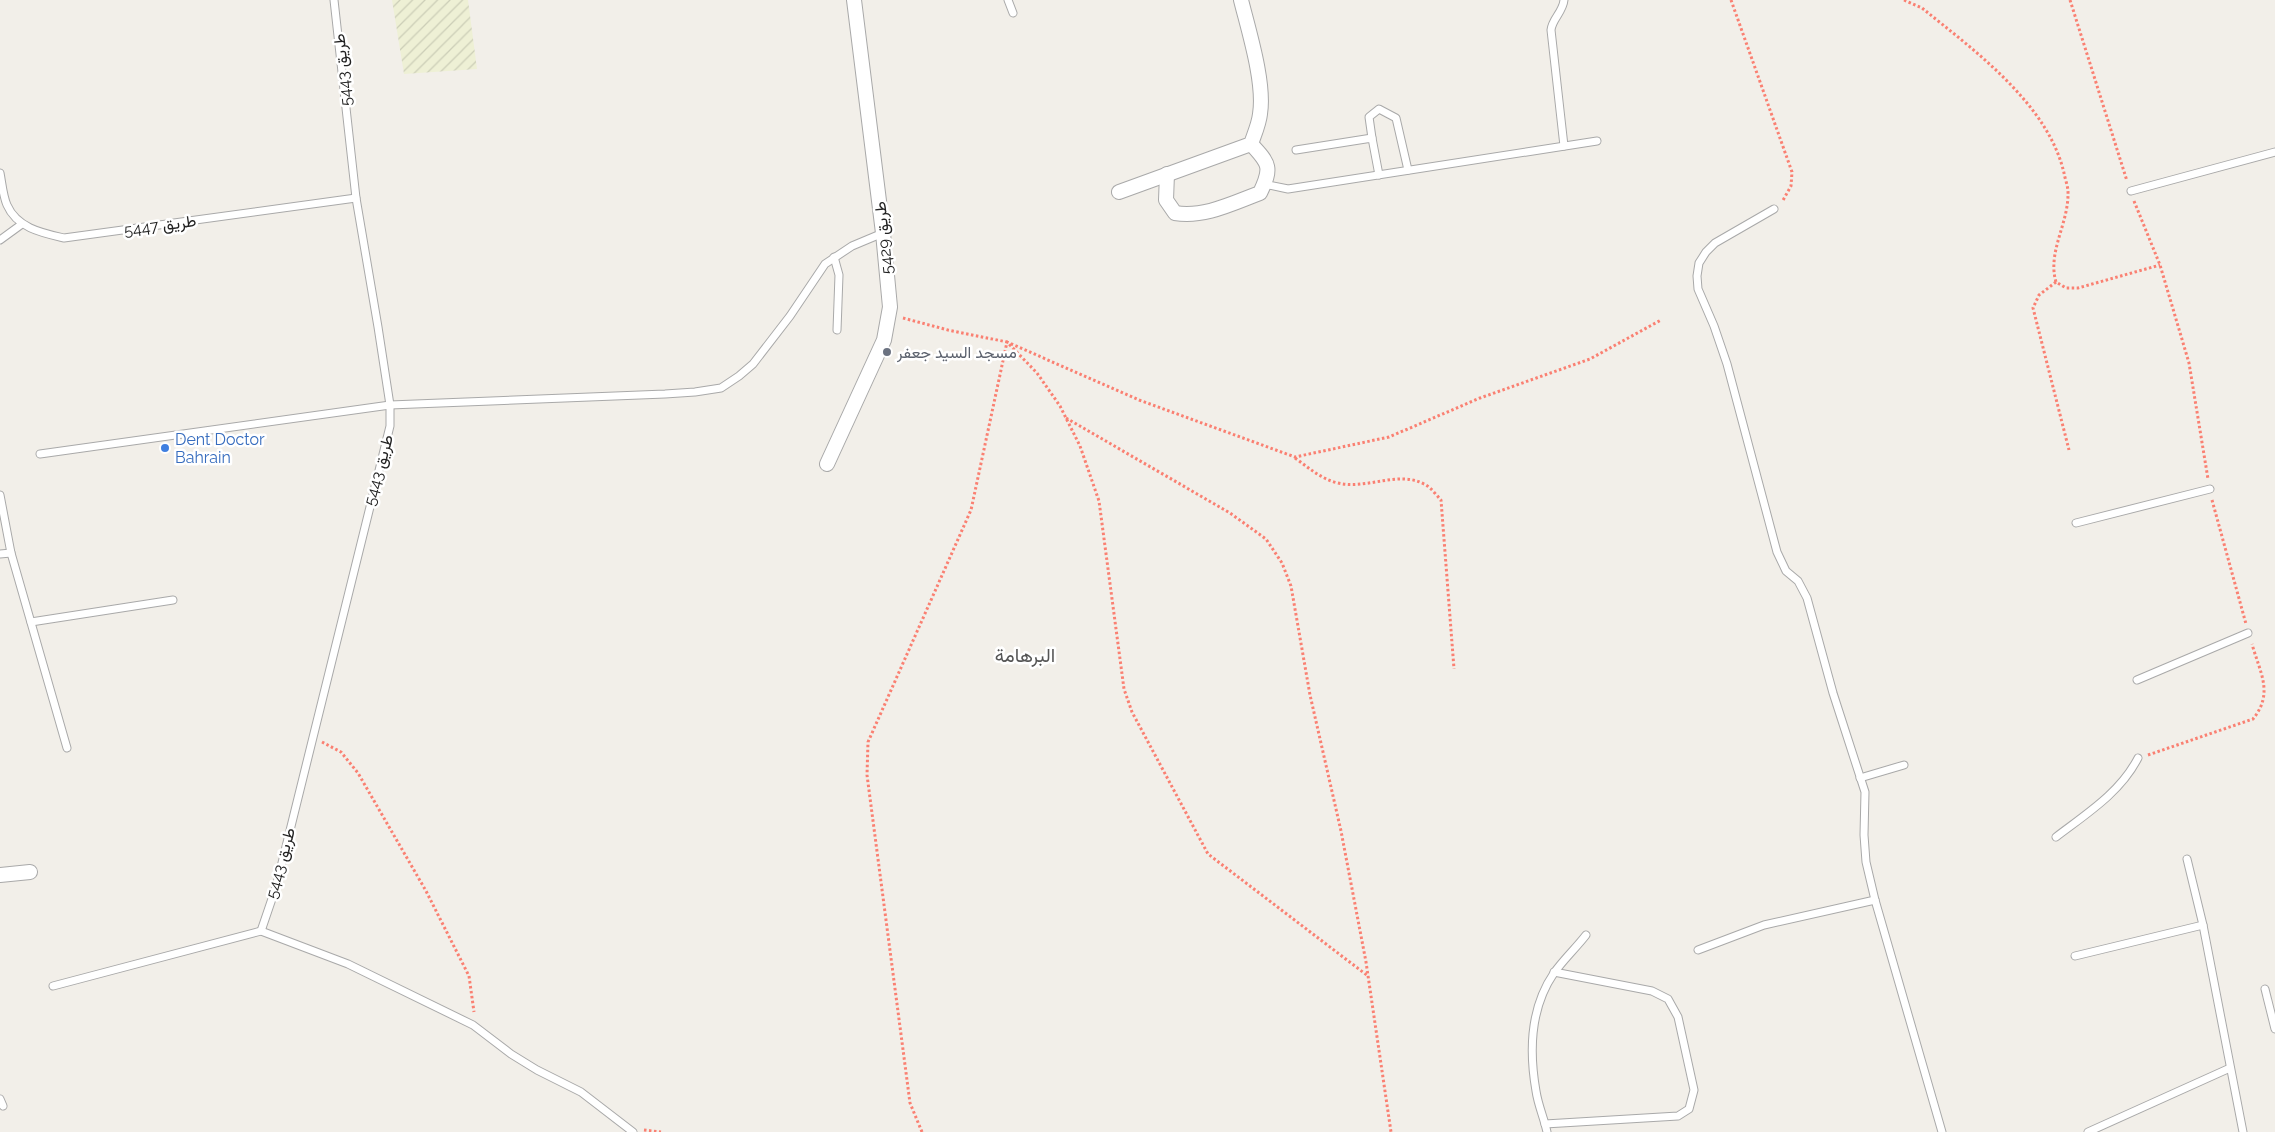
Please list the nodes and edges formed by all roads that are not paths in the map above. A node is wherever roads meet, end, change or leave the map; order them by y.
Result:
1 (334, 0) edge
2 (854, 0) edge
3 (1008, 0) edge
4 (1241, 0) edge
5 (1564, 0) edge
6 (1013, 13) dead end
7 (1372, 138) junction
8 (1597, 140) dead end
9 (1251, 144) junction
10 (1564, 146) junction
11 (1296, 150) dead end
12 (2275, 152) edge
13 (1408, 170) junction
14 (0, 173) edge
15 (1167, 174) junction
16 (1379, 175) junction
17 (1264, 184) junction
18 (1119, 192) dead end
19 (2131, 192) road end
20 (356, 198) junction
21 (1774, 209) road end
22 (22, 224) junction
23 (883, 233) junction
24 (0, 240) edge
25 (834, 257) junction
26 (837, 330) dead end
27 (390, 406) junction
28 (40, 454) dead end
29 (827, 464) dead end
30 (2210, 489) road end
31 (0, 495) edge
32 (2076, 523) dead end
33 (0, 554) edge
34 (12, 554) junction
35 (172, 600) dead end
36 (31, 622) junction
37 (2248, 634) road end
38 (2137, 680) dead end
39 (67, 748) dead end
40 (2138, 758) road end
41 (1904, 765) dead end
42 (1860, 778) junction
43 (2056, 837) dead end
44 (2187, 859) dead end
45 (30, 872) dead end
46 (0, 875) edge
47 (1875, 900) junction
48 (2203, 925) junction
49 (261, 931) junction
50 (1586, 935) dead end
51 (1698, 950) dead end
52 (2075, 956) dead end
53 (1554, 972) junction
54 (53, 986) dead end
55 (2265, 989) dead end
56 (2275, 1029) edge
57 (2230, 1068) junction
58 (0, 1099) edge
59 (3, 1106) dead end
60 (1545, 1124) junction
61 (633, 1132) edge
62 (1547, 1132) edge
63 (1942, 1132) edge
64 (2088, 1132) edge
65 (2243, 1132) edge

1 - 20 lane, طريق 5443
2 - 23 street, طريق 5429
3 - 6 lane
4 - 9 street
5 - 10 lane
7 - 11 lane
7 - 13 lane
7 - 16 lane
8 - 10 lane
9 - 15 street
9 - 17 street
10 - 13 lane
12 - 19 lane
13 - 16 lane
14 - 22 lane, طريق 5447
15 - 17 street
15 - 18 street
16 - 17 lane
20 - 22 lane, طريق 5447
20 - 27 lane, طريق 5443
21 - 42 lane
22 - 24 lane
23 - 25 lane
23 - 29 street, طريق 5429
25 - 26 lane
25 - 27 lane
27 - 28 lane
27 - 49 lane, طريق 5443
30 - 32 lane
31 - 34 lane
33 - 34 lane
34 - 36 lane
35 - 36 lane
36 - 39 lane
37 - 38 lane
40 - 43 lane
41 - 42 lane
42 - 47 lane
44 - 48 lane
45 - 46 street
47 - 51 lane
47 - 63 lane
48 - 52 lane
48 - 57 lane
49 - 54 lane
49 - 61 lane
50 - 53 lane
53 - 60 lane
53 - 60 lane
55 - 56 lane
57 - 64 lane
57 - 65 lane
58 - 59 lane
60 - 62 lane

